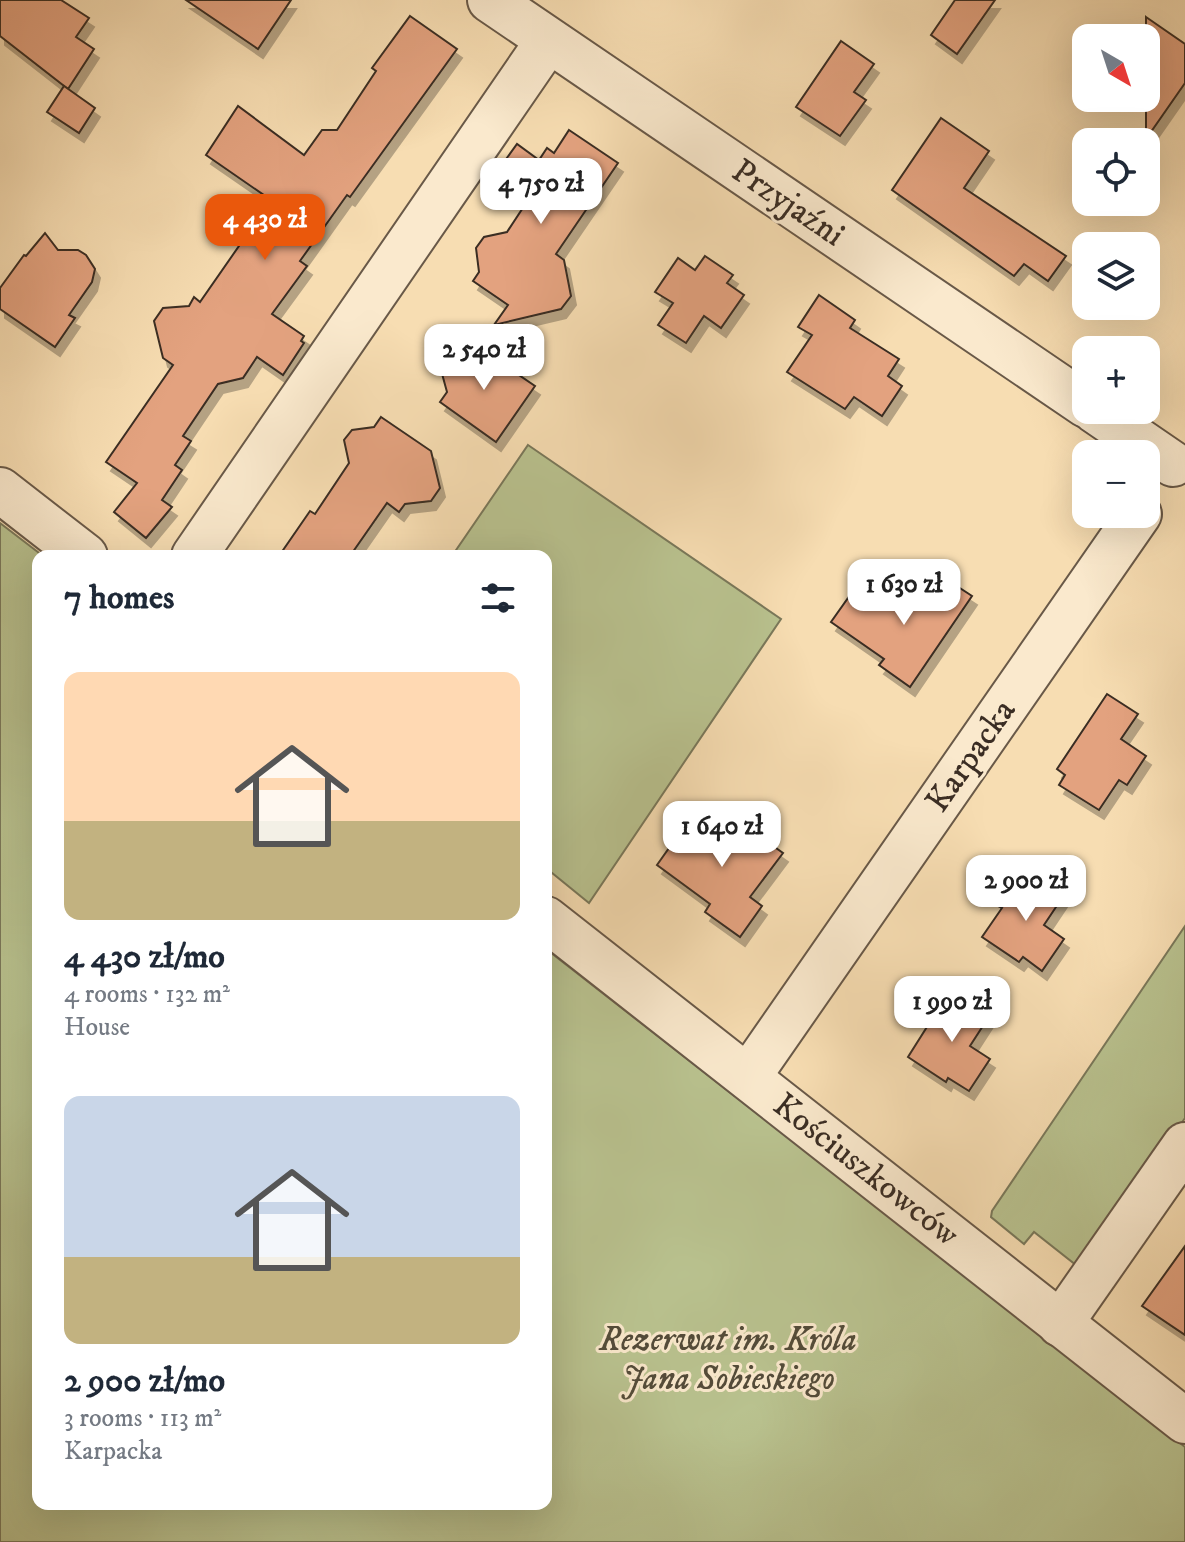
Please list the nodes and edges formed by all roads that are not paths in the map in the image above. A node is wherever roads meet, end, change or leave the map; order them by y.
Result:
1 (490, 0) edge
2 (548, 41) junction
3 (1072, 396) edge
4 (1120, 424) edge
5 (1179, 456) edge
6 (1160, 483) edge
7 (0, 490) edge
8 (1129, 528) edge
9 (77, 550) edge
10 (198, 550) edge
11 (552, 924) edge
12 (748, 1077) junction
13 (1185, 1145) edge
14 (1060, 1324) junction
15 (1185, 1421) edge

1 - 2 street, Przyjaźni
2 - 3 street, Przyjaźni
2 - 10 street
4 - 5 street
5 - 6 street
7 - 9 street
8 - 12 street, Karpacka
11 - 12 street, Kościuszkowców
12 - 14 street, Kościuszkowców
13 - 14 street
14 - 15 street, Kościuszkowców

